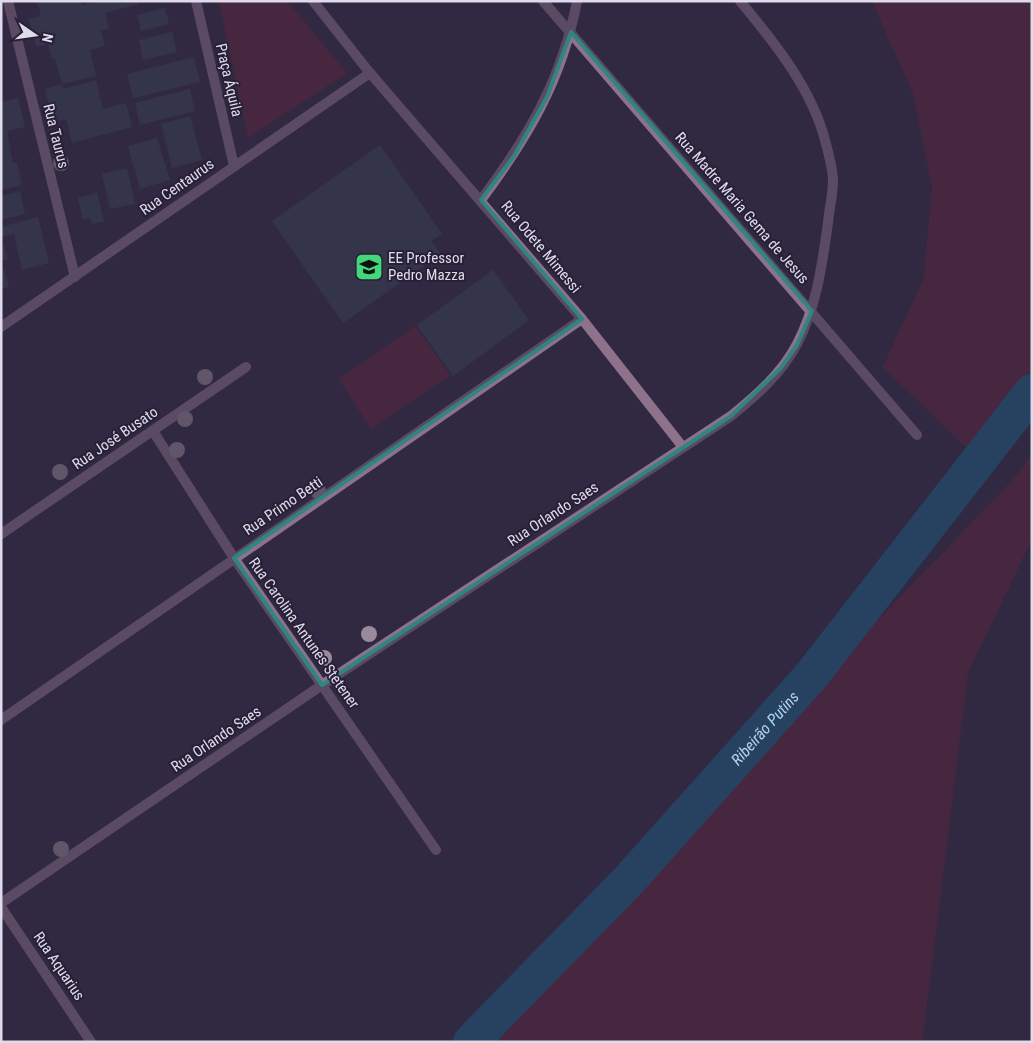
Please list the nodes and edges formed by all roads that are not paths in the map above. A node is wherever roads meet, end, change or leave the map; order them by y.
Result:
1 (8, 1) edge
2 (196, 1) edge
3 (313, 1) edge
4 (543, 1) edge
5 (577, 1) edge
6 (740, 1) edge
7 (571, 32) junction
8 (370, 73) junction
9 (234, 166) junction
10 (481, 200) junction
11 (75, 277) junction
12 (812, 311) junction
13 (582, 319) junction
14 (1, 327) edge
15 (246, 367) dead end
16 (153, 431) junction
17 (917, 435) dead end
18 (682, 446) junction
19 (1, 534) edge
20 (234, 558) junction
21 (322, 685) junction
22 (1, 720) edge
23 (436, 850) dead end
24 (1, 903) edge
25 (1, 907) edge
26 (91, 1042) edge

1 - 11 street, Rua Taurus
2 - 9 street, Praça Áquila
3 - 8 street, Rua Odete Mimessi
4 - 7 street, Rua Madre Maria Gema de Jesus
5 - 7 street
6 - 12 street, Rua Orlando Saes
7 - 10 street
7 - 12 street, Rua Madre Maria Gema de Jesus
8 - 9 street, Rua Centaurus
8 - 10 street, Rua Odete Mimessi
9 - 11 street, Rua Centaurus
10 - 13 street, Rua Odete Mimessi
11 - 14 street, Rua Centaurus
12 - 17 street, Rua Madre Maria Gema de Jesus
12 - 18 street, Rua Orlando Saes
13 - 18 street, Rua Odete Mimessi
13 - 20 street, Rua Primo Betti
15 - 16 street, Rua José Busato
16 - 19 street, Rua José Busato
16 - 20 street, Rua Carolina Antunes Stetener
18 - 21 street, Rua Orlando Saes
20 - 21 street, Rua Carolina Antunes Stetener
20 - 22 street, Rua Primo Betti
21 - 23 street, Rua Carolina Antunes Stetener
21 - 24 street, Rua Orlando Saes
25 - 26 street, Rua Aquarius

